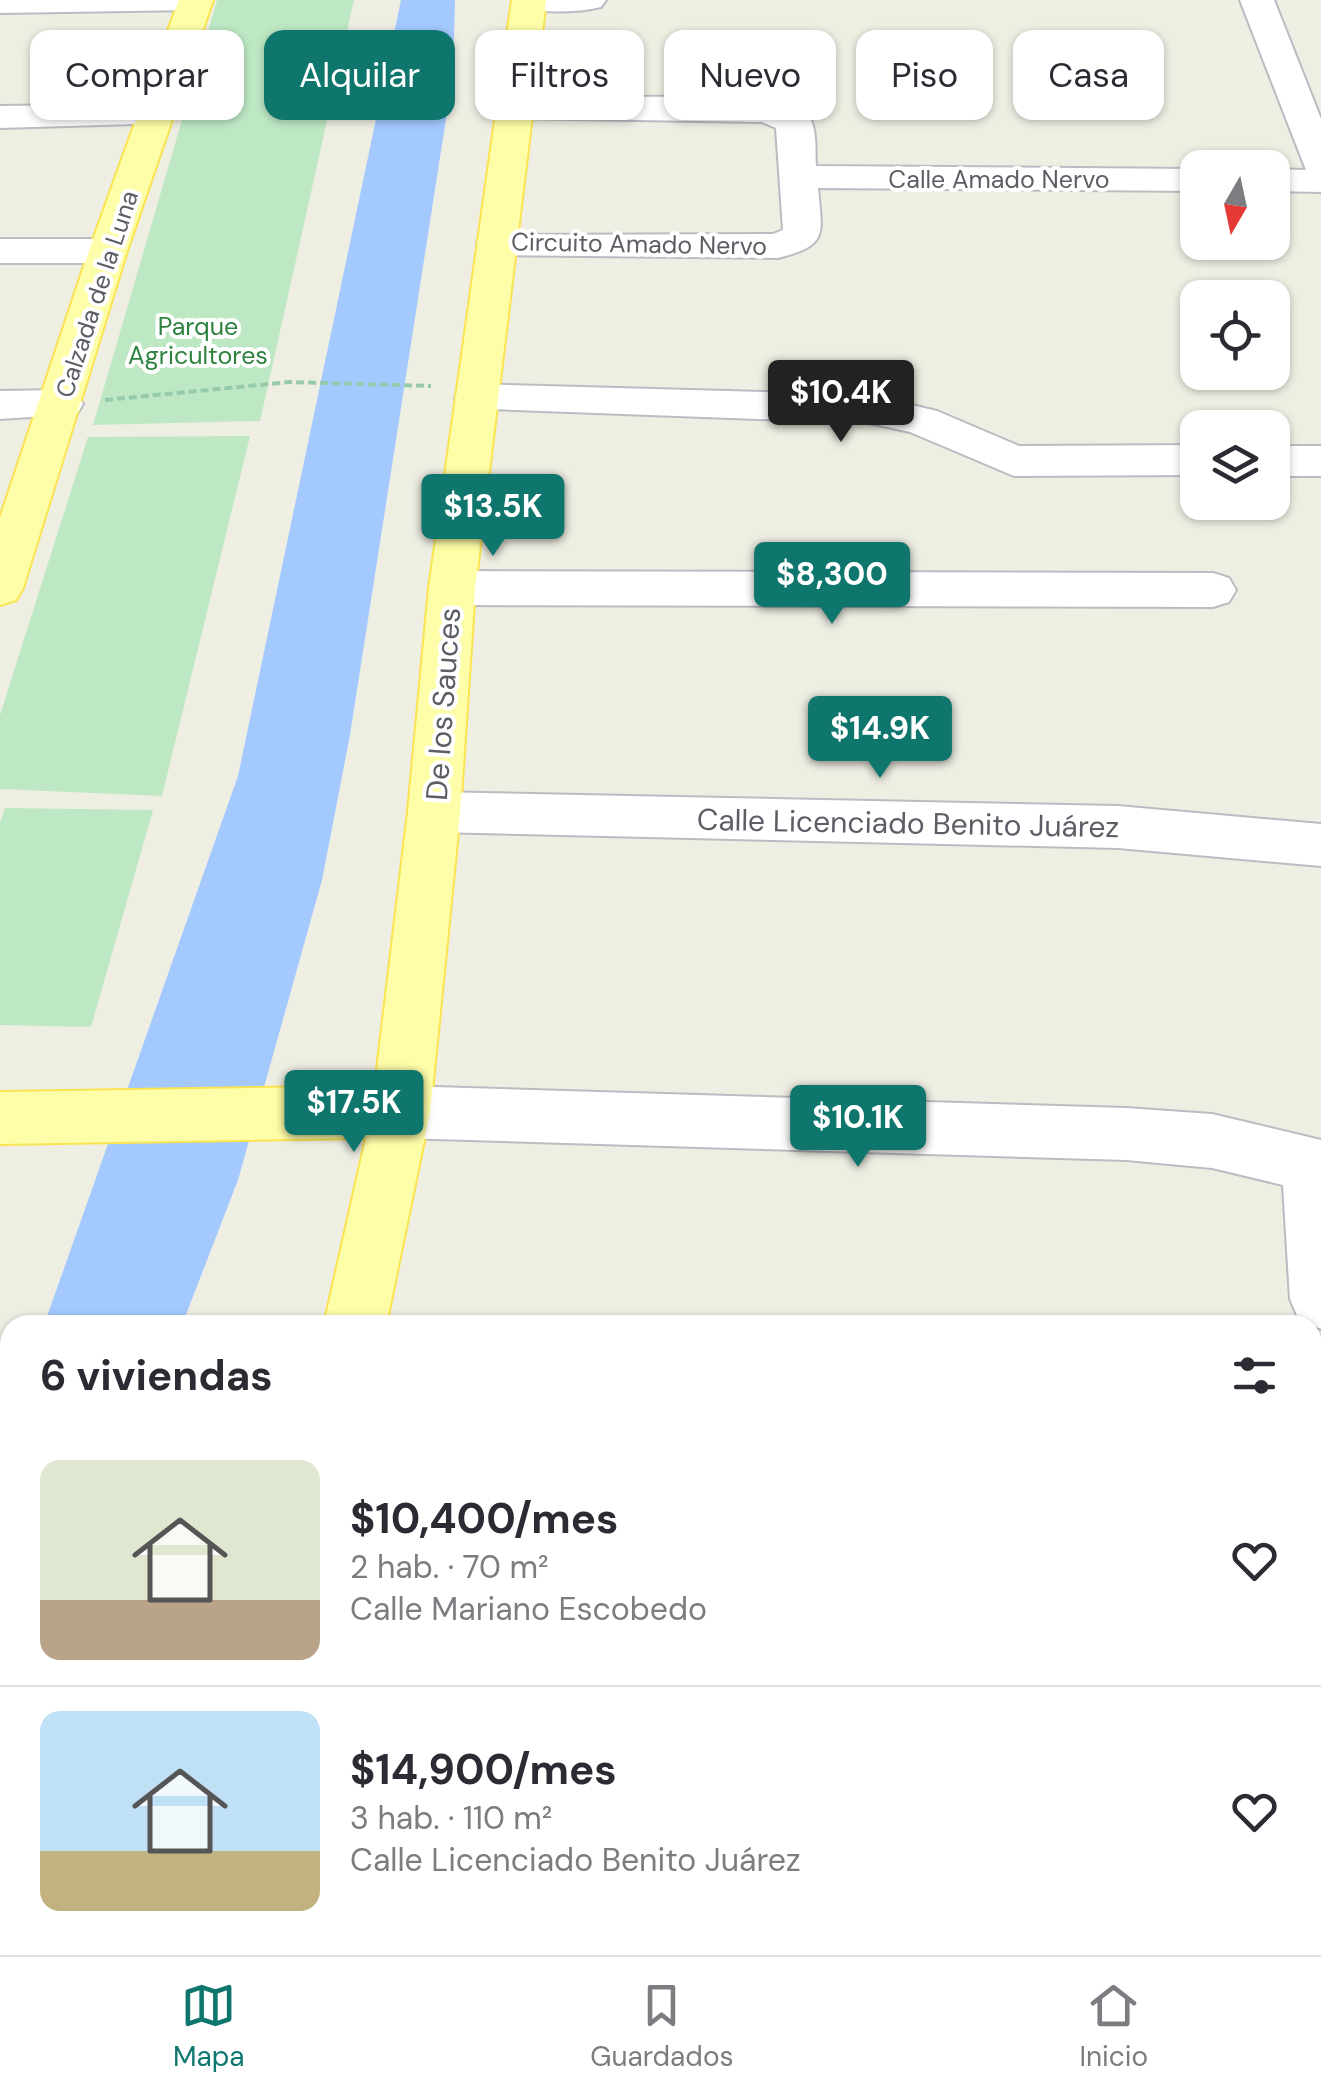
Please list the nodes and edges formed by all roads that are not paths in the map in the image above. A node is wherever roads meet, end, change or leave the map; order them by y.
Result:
1 (196, 0) edge
2 (529, 0) edge
3 (590, 0) edge
4 (1257, 0) edge
5 (0, 3) edge
6 (186, 30) edge
7 (525, 30) edge
8 (644, 111) edge
9 (0, 117) edge
10 (30, 117) edge
11 (154, 120) edge
12 (514, 120) edge
13 (1321, 164) edge
14 (800, 178) junction
15 (1180, 180) edge
16 (1290, 180) edge
17 (1321, 180) edge
18 (496, 242) junction
19 (0, 251) edge
20 (108, 251) junction
21 (476, 398) junction
22 (62, 404) junction
23 (0, 405) edge
24 (1180, 460) edge
25 (1290, 461) edge
26 (1321, 461) edge
27 (0, 588) edge
28 (452, 588) junction
29 (1213, 590) dead end
30 (434, 812) junction
31 (1321, 846) edge
32 (401, 1112) junction
33 (0, 1118) edge
34 (1316, 1166) edge
35 (1321, 1299) edge
36 (357, 1315) edge

1 - 5 street
1 - 6 main road, Calzada de la Luna
2 - 3 street
2 - 7 main road, De los Sauces
4 - 13 street
8 - 14 street, Circuito Amado Nervo
9 - 10 street
11 - 20 main road, Calzada de la Luna
12 - 18 main road, De los Sauces
14 - 15 street, Calle Amado Nervo
14 - 18 street, Circuito Amado Nervo
16 - 17 street
18 - 21 main road, De los Sauces
19 - 20 street
20 - 22 main road, Calzada de la Luna
21 - 24 street
21 - 28 main road, De los Sauces
22 - 23 street
22 - 27 main road, Calzada de la Luna
25 - 26 street
28 - 29 street
28 - 30 main road, De los Sauces
30 - 31 street, Calle Licenciado Benito Juárez
30 - 32 main road, De los Sauces
32 - 33 main road
32 - 34 street
32 - 36 main road, De los Sauces
34 - 35 street

